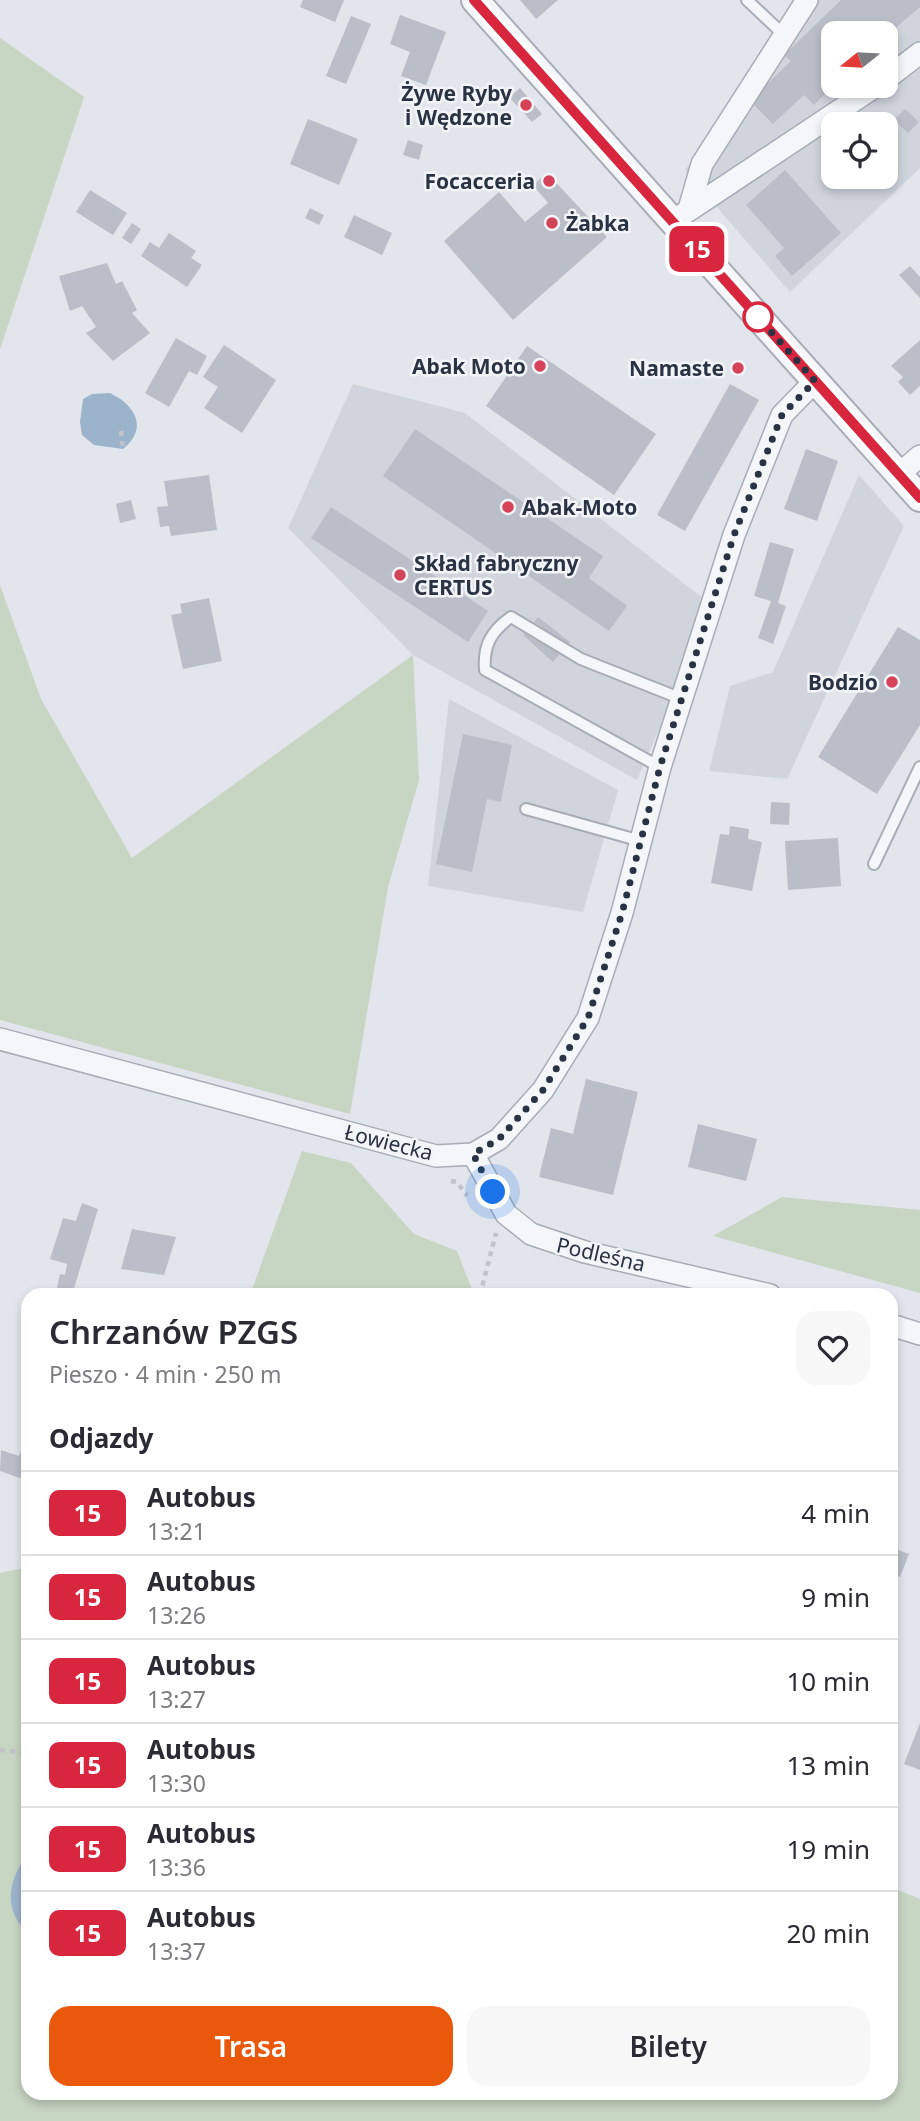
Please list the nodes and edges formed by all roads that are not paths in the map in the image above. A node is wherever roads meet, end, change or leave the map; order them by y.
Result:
1 (475, 0) edge
2 (747, 0) edge
3 (807, 0) edge
4 (785, 36) junction
5 (920, 53) edge
6 (898, 70) edge
7 (858, 98) edge
8 (681, 215) junction
9 (815, 381) junction
10 (920, 456) edge
11 (898, 475) junction
12 (920, 498) edge
13 (682, 699) junction
14 (660, 767) junction
15 (920, 767) edge
16 (526, 809) dead end
17 (641, 841) junction
18 (874, 864) dead end
19 (0, 1040) edge
20 (473, 1154) junction
21 (740, 1288) edge
22 (898, 1327) edge
23 (920, 1334) edge

1 - 8 street
2 - 4 lane
3 - 4 street
4 - 8 street
5 - 6 street
7 - 8 street
8 - 9 street
9 - 11 street
9 - 13 street, Łowiecka
10 - 11 street
11 - 12 street
13 - 14 street, Łowiecka
13 - 14 lane
14 - 17 street, Łowiecka
15 - 18 lane
16 - 17 lane
17 - 20 street, Łowiecka
19 - 20 street, Łowiecka
20 - 21 street, Podleśna
22 - 23 street

